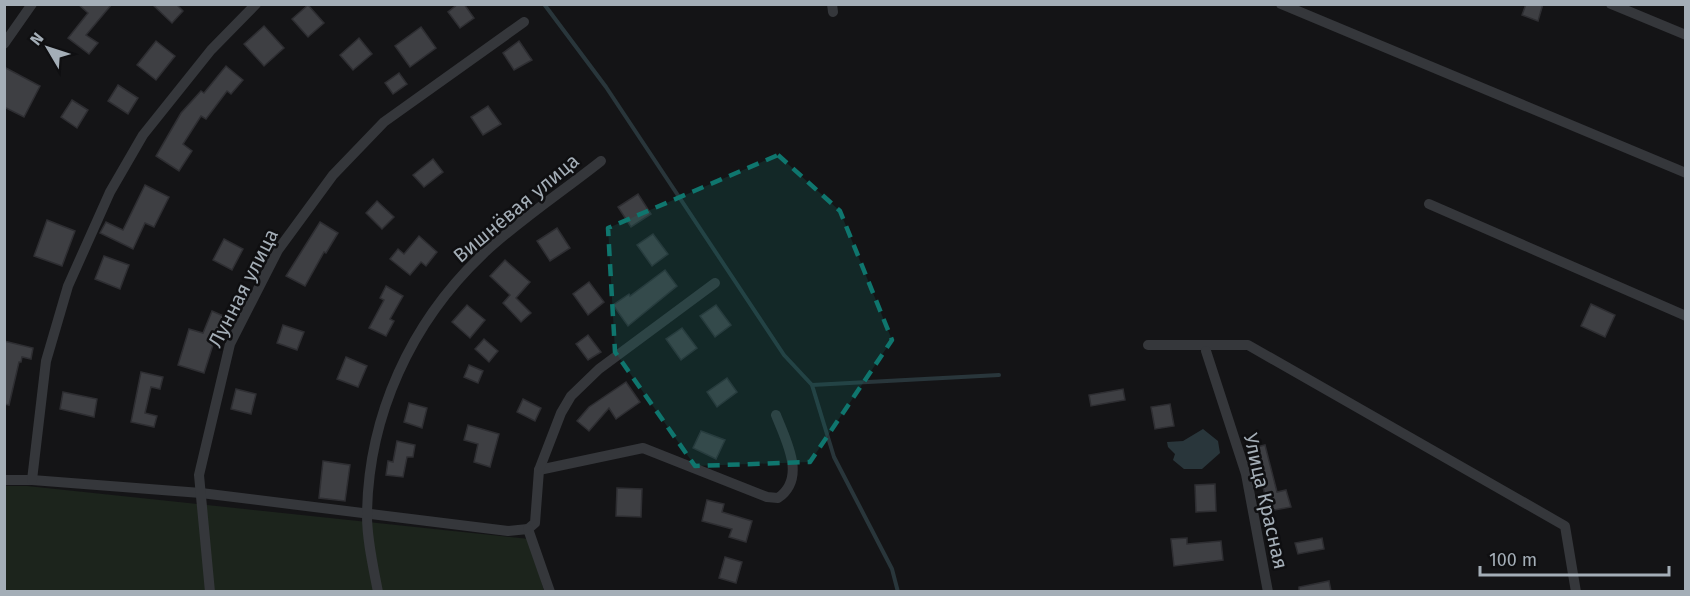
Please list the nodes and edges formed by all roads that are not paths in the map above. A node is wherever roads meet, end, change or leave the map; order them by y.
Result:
1 (32, 4) edge
2 (256, 4) edge
3 (1281, 4) edge
4 (1611, 4) edge
5 (524, 22) dead end
6 (1686, 34) edge
7 (4, 44) edge
8 (601, 161) dead end
9 (1686, 172) edge
10 (1429, 204) dead end
11 (715, 283) dead end
12 (1686, 316) edge
13 (1148, 345) dead end
14 (1206, 351) dead end
15 (776, 415) dead end
16 (539, 470) junction
17 (4, 480) edge
18 (32, 480) junction
19 (201, 493) junction
20 (367, 515) junction
21 (528, 529) junction
22 (210, 591) edge
23 (378, 591) edge
24 (550, 591) edge
25 (1268, 591) edge
26 (1576, 591) edge

1 - 7 street
2 - 18 street
3 - 9 street
4 - 6 street
5 - 19 street, Лунная улица
8 - 20 street, Вишнёвая улица
10 - 12 street
11 - 16 street
13 - 26 street
14 - 25 street, Улица Красная
15 - 16 street
16 - 21 street
17 - 18 street
18 - 19 street
19 - 20 street
19 - 22 street, Лунная улица
20 - 21 street
20 - 23 street, Вишнёвая улица
21 - 24 street

